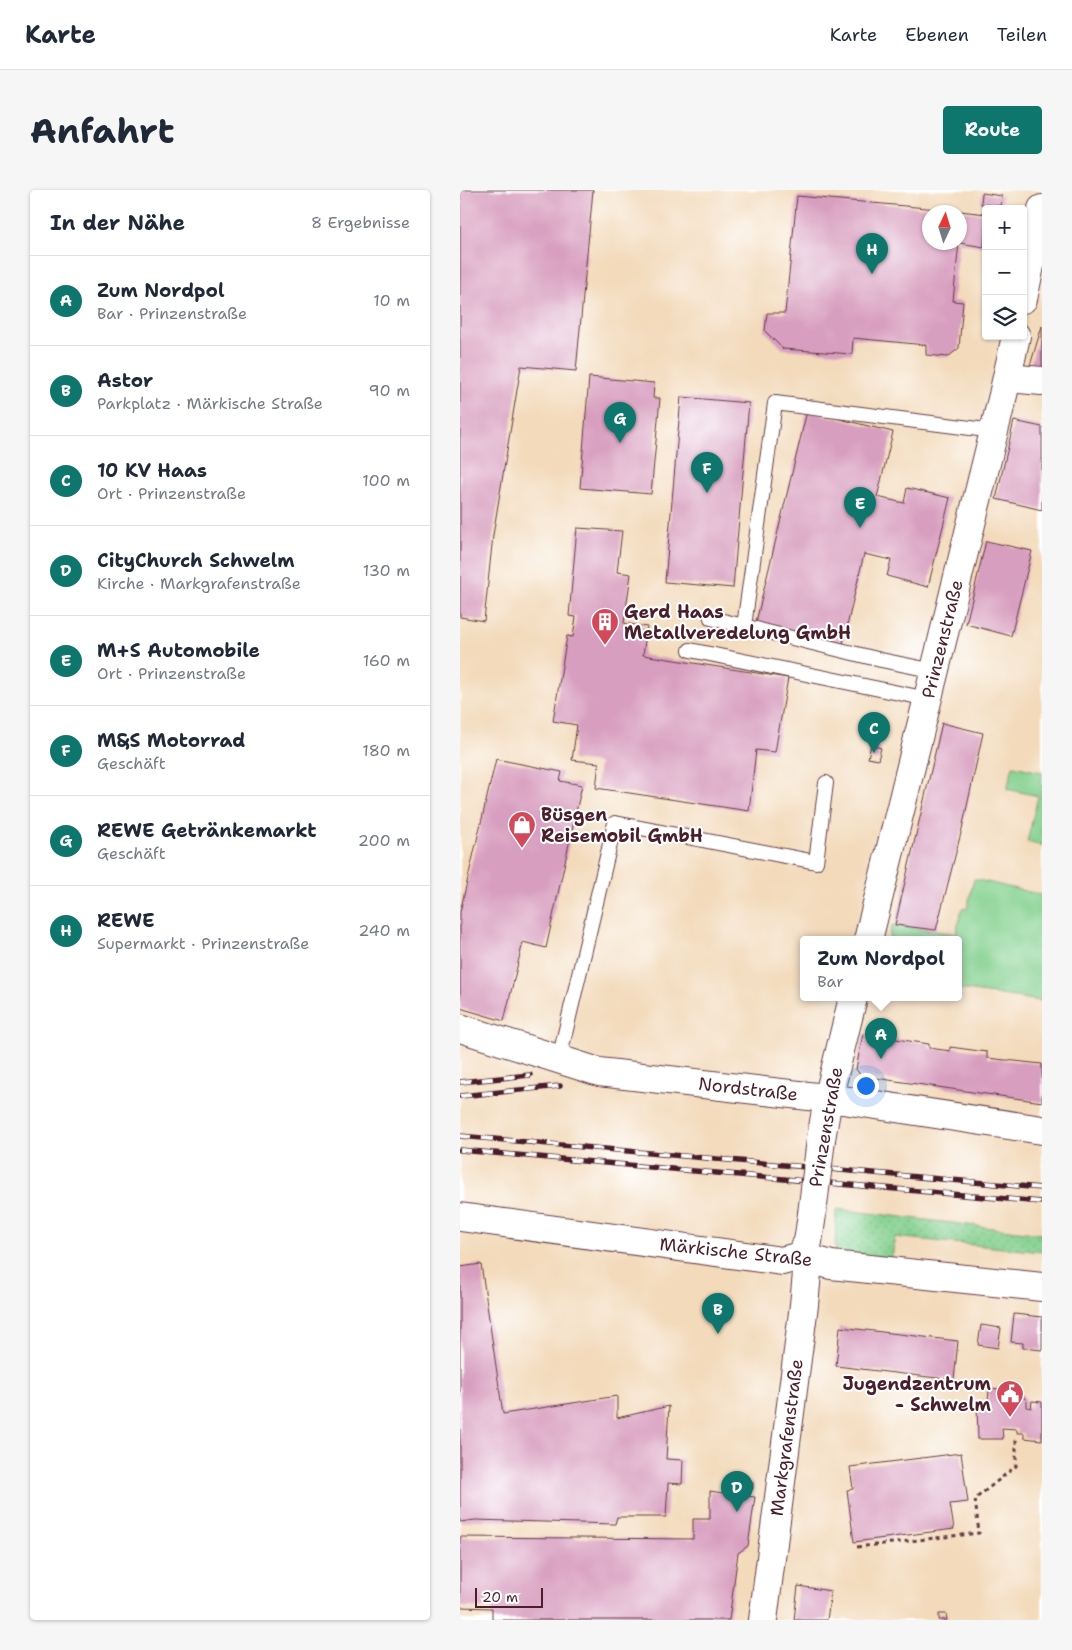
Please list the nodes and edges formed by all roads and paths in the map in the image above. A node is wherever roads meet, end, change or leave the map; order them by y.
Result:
1 (1042, 209) edge
2 (1024, 295) edge
3 (1015, 340) edge
4 (1007, 378) junction
5 (1042, 381) edge
6 (994, 431) junction
7 (711, 618) dead end
8 (744, 626) junction
9 (690, 650) dead end
10 (935, 671) junction
11 (928, 699) junction
12 (826, 783) dead end
13 (869, 936) edge
14 (852, 1001) edge
15 (460, 1028) edge
16 (559, 1059) junction
17 (828, 1099) junction
18 (1042, 1130) edge
19 (460, 1218) edge
20 (800, 1256) junction
21 (1042, 1287) edge
22 (1016, 1439) dead end
23 (857, 1547) dead end
24 (763, 1620) edge

1 - 2 street
3 - 4 street, Prinzenstraße
4 - 5 street
4 - 6 street, Prinzenstraße
6 - 8 lane
6 - 10 street, Prinzenstraße
7 - 8 lane
8 - 10 lane
9 - 11 lane
10 - 11 street, Prinzenstraße
11 - 13 street, Prinzenstraße
12 - 16 lane
14 - 17 street, Prinzenstraße
15 - 16 street, Nordstraße
16 - 17 street, Nordstraße
17 - 18 street, Nordstraße
17 - 20 street, Prinzenstraße, bridge
19 - 20 street, Märkische Straße
20 - 21 street, Märkische Straße
20 - 24 street, Markgrafenstraße
22 - 23 path

